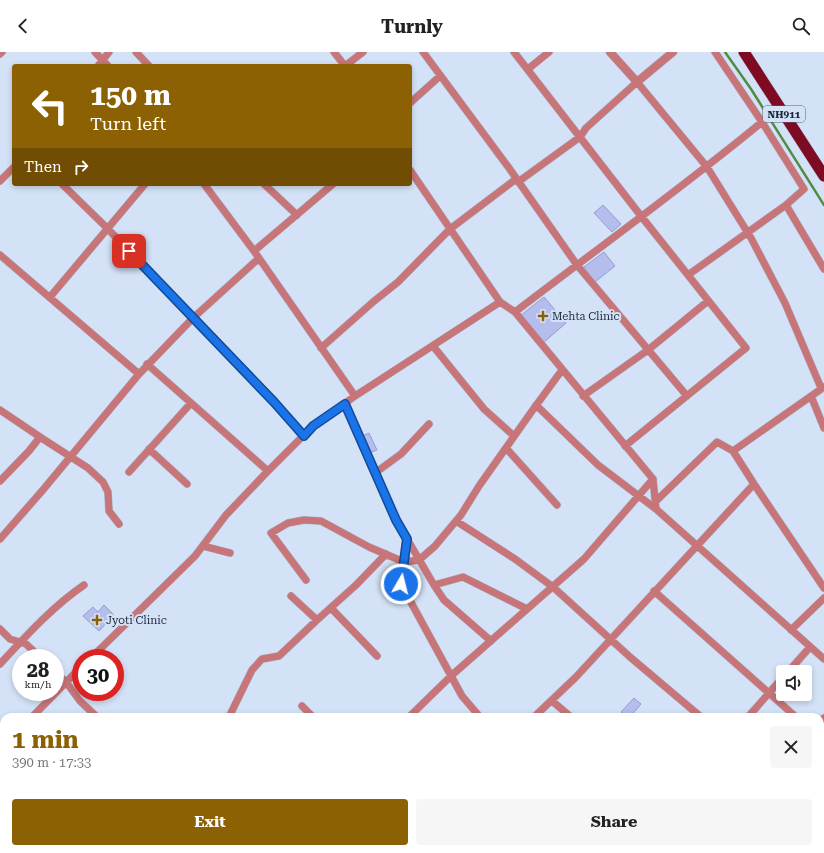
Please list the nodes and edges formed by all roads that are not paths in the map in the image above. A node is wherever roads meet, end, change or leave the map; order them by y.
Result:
1 (2, 52) edge
2 (95, 52) edge
3 (109, 52) edge
4 (136, 52) edge
5 (334, 52) edge
6 (364, 52) edge
7 (422, 52) edge
8 (514, 52) edge
9 (549, 52) edge
10 (610, 52) edge
11 (673, 52) edge
12 (715, 52) edge
13 (744, 52) edge
14 (0, 54) edge
15 (100, 63) edge
16 (147, 64) edge
17 (343, 64) edge
18 (348, 64) edge
19 (528, 69) junction
20 (440, 76) junction
21 (637, 82) junction
22 (412, 101) edge
23 (762, 122) junction
24 (580, 137) junction
25 (707, 167) junction
26 (12, 169) edge
27 (412, 173) edge
28 (824, 176) edge
29 (517, 180) junction
30 (0, 181) edge
31 (64, 186) edge
32 (143, 186) edge
33 (205, 186) edge
34 (266, 186) edge
35 (331, 186) edge
36 (786, 205) junction
37 (297, 215) junction
38 (640, 216) junction
39 (107, 228) junction
40 (450, 229) junction
41 (747, 232) junction
42 (254, 251) junction
43 (0, 255) edge
44 (258, 258) junction
45 (577, 265) junction
46 (824, 269) edge
47 (688, 275) junction
48 (50, 297) junction
49 (708, 301) junction
50 (500, 302) junction
51 (515, 312) junction
52 (193, 318) junction
53 (433, 346) junction
54 (321, 348) junction
55 (648, 350) junction
56 (147, 364) junction
57 (562, 370) junction
58 (139, 374) junction
59 (823, 388) edge
60 (356, 396) junction
61 (583, 396) junction
62 (687, 396) junction
63 (810, 396) junction
64 (191, 403) junction
65 (345, 404) junction
66 (536, 404) junction
67 (0, 410) edge
68 (429, 424) dead end
69 (824, 428) edge
70 (304, 436) junction
71 (514, 436) junction
72 (40, 437) junction
73 (625, 446) junction
74 (506, 448) junction
75 (149, 449) junction
76 (733, 451) junction
77 (70, 457) junction
78 (268, 471) junction
79 (128, 472) dead end
80 (375, 473) junction
81 (653, 479) junction
82 (0, 481) edge
83 (187, 484) dead end
84 (754, 484) junction
85 (638, 496) junction
86 (557, 505) dead end
87 (656, 506) junction
88 (456, 522) junction
89 (119, 524) dead end
90 (0, 539) edge
91 (407, 539) junction
92 (203, 546) junction
93 (696, 546) junction
94 (230, 553) dead end
95 (386, 554) junction
96 (419, 560) junction
97 (404, 562) junction
98 (306, 580) dead end
99 (84, 585) dead end
100 (434, 585) junction
101 (553, 587) junction
102 (824, 588) edge
103 (654, 591) junction
104 (291, 596) dead end
105 (824, 598) edge
106 (331, 608) junction
107 (527, 609) junction
108 (317, 620) junction
109 (0, 629) edge
110 (791, 630) junction
111 (611, 639) junction
112 (491, 641) junction
113 (20, 642) junction
114 (810, 647) junction
115 (31, 649) edge
116 (100, 649) edge
117 (377, 656) dead end
118 (824, 659) edge
119 (0, 664) edge
120 (794, 665) edge
121 (452, 675) junction
122 (72, 676) edge
123 (66, 682) junction
124 (776, 685) edge
125 (769, 693) junction
126 (552, 701) junction
127 (302, 706) dead end
128 (36, 713) edge
129 (93, 713) edge
130 (231, 713) edge
131 (310, 713) edge
132 (413, 713) edge
133 (477, 713) edge
134 (538, 713) edge
135 (566, 713) edge
136 (696, 713) edge
137 (752, 713) edge
138 (792, 713) edge

1 - 14 street
2 - 15 street
3 - 15 street
4 - 16 street
5 - 17 street
6 - 18 street
7 - 20 street
8 - 19 street
9 - 19 street
10 - 21 street
11 - 21 street
12 - 23 street
13 - 28 highway, NH911
19 - 24 street
20 - 22 street
20 - 29 street
21 - 24 street
21 - 25 street
23 - 25 street
23 - 36 street
24 - 29 street
24 - 38 street
25 - 38 street
25 - 41 street
26 - 30 street
27 - 40 street
29 - 40 street
29 - 45 street
31 - 39 street
32 - 39 street
33 - 42 street
34 - 37 street
35 - 37 street
36 - 41 street
36 - 46 street
37 - 42 street
38 - 45 street
38 - 47 street
39 - 48 street
39 - 52 street
40 - 50 street
40 - 54 street
41 - 47 street
41 - 59 street
42 - 44 street
43 - 48 street
44 - 52 street
44 - 54 street
45 - 51 street
45 - 55 street
47 - 49 street
48 - 58 street
49 - 55 street
49 - 62 street
50 - 51 street
50 - 53 street
51 - 57 street
52 - 56 street
52 - 70 street
53 - 60 street
53 - 71 street
54 - 60 street
55 - 61 street
55 - 62 street
56 - 58 street
56 - 64 street
57 - 61 street
57 - 66 street
58 - 77 street
59 - 63 street
60 - 65 street
61 - 73 street
62 - 73 street
63 - 69 street
63 - 76 street
64 - 75 street
64 - 78 street
65 - 70 street
65 - 80 street
66 - 71 street
66 - 85 street
67 - 72 street
68 - 80 street
70 - 78 street
71 - 74 street
72 - 77 street
72 - 82 street
73 - 81 street
74 - 86 street
74 - 88 street
75 - 79 street
75 - 83 street
76 - 84 street
76 - 87 street
77 - 89 street
77 - 90 street
78 - 92 street
80 - 91 street
81 - 85 street
81 - 87 street
84 - 93 street
84 - 102 street
85 - 87 street
85 - 101 street
87 - 93 street
88 - 96 street
88 - 101 street
91 - 96 street
91 - 97 street
92 - 94 street
92 - 116 street
93 - 103 street
93 - 110 street
95 - 97 street
95 - 98 street
95 - 106 street
96 - 97 street
96 - 100 street
97 - 121 street
99 - 113 street
100 - 107 street
100 - 112 street
101 - 107 street
101 - 111 street
103 - 111 street
103 - 125 street
104 - 108 street
105 - 110 street
106 - 108 street
106 - 117 street
107 - 112 street
108 - 130 street
109 - 113 street
110 - 114 street
111 - 126 street
111 - 136 street
112 - 121 street
113 - 115 street
113 - 119 street
114 - 118 street
114 - 120 street
121 - 132 street
121 - 133 street
122 - 123 street
123 - 128 street
123 - 129 street
124 - 125 street
125 - 137 street
125 - 138 street
126 - 134 street
126 - 135 street
127 - 131 street

